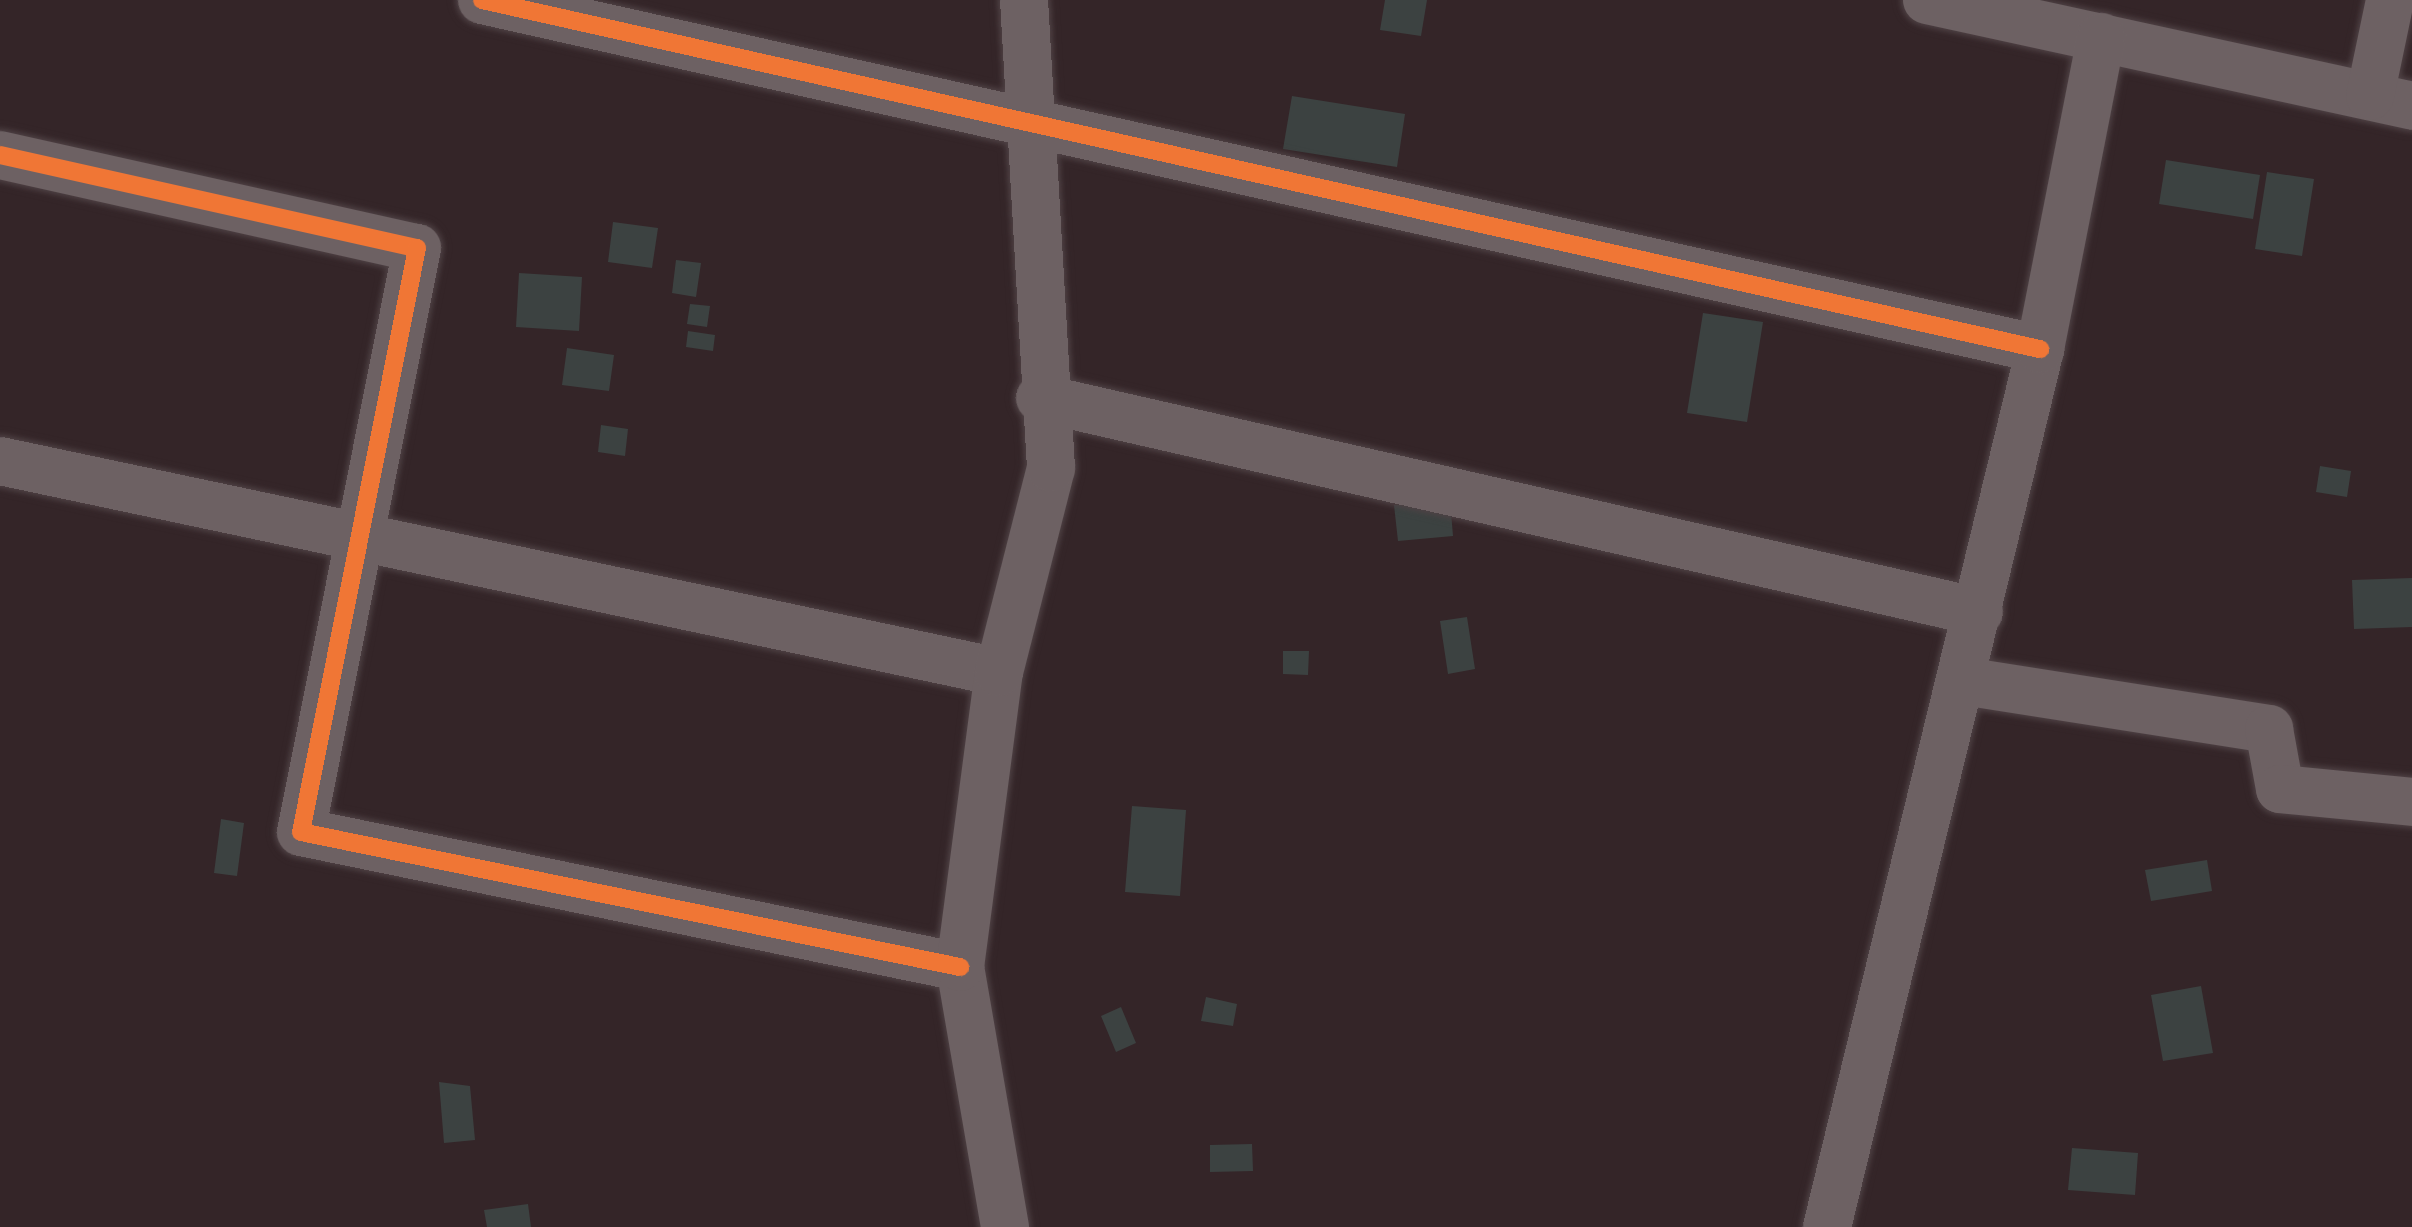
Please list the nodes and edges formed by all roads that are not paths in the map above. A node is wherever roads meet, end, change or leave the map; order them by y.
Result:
1 (482, 0) edge
2 (1024, 0) edge
3 (1927, 0) edge
4 (2390, 0) edge
5 (2101, 37) junction
6 (2391, 101) edge
7 (1030, 128) junction
8 (0, 155) edge
9 (2040, 349) junction
10 (1040, 398) junction
11 (0, 461) edge
12 (361, 540) junction
13 (1979, 612) junction
14 (999, 672) junction
15 (1963, 681) junction
16 (2412, 802) edge
17 (960, 967) junction
18 (1005, 1227) edge
19 (1827, 1227) edge

1 - 7 street
2 - 7 street
3 - 5 street
4 - 6 street
5 - 6 street
5 - 9 street
7 - 9 street
7 - 10 street
8 - 12 street
9 - 13 street
10 - 13 street
10 - 14 street
11 - 12 street
12 - 14 street
12 - 17 street
13 - 15 street
14 - 17 street
15 - 16 street
15 - 19 street
17 - 18 street

